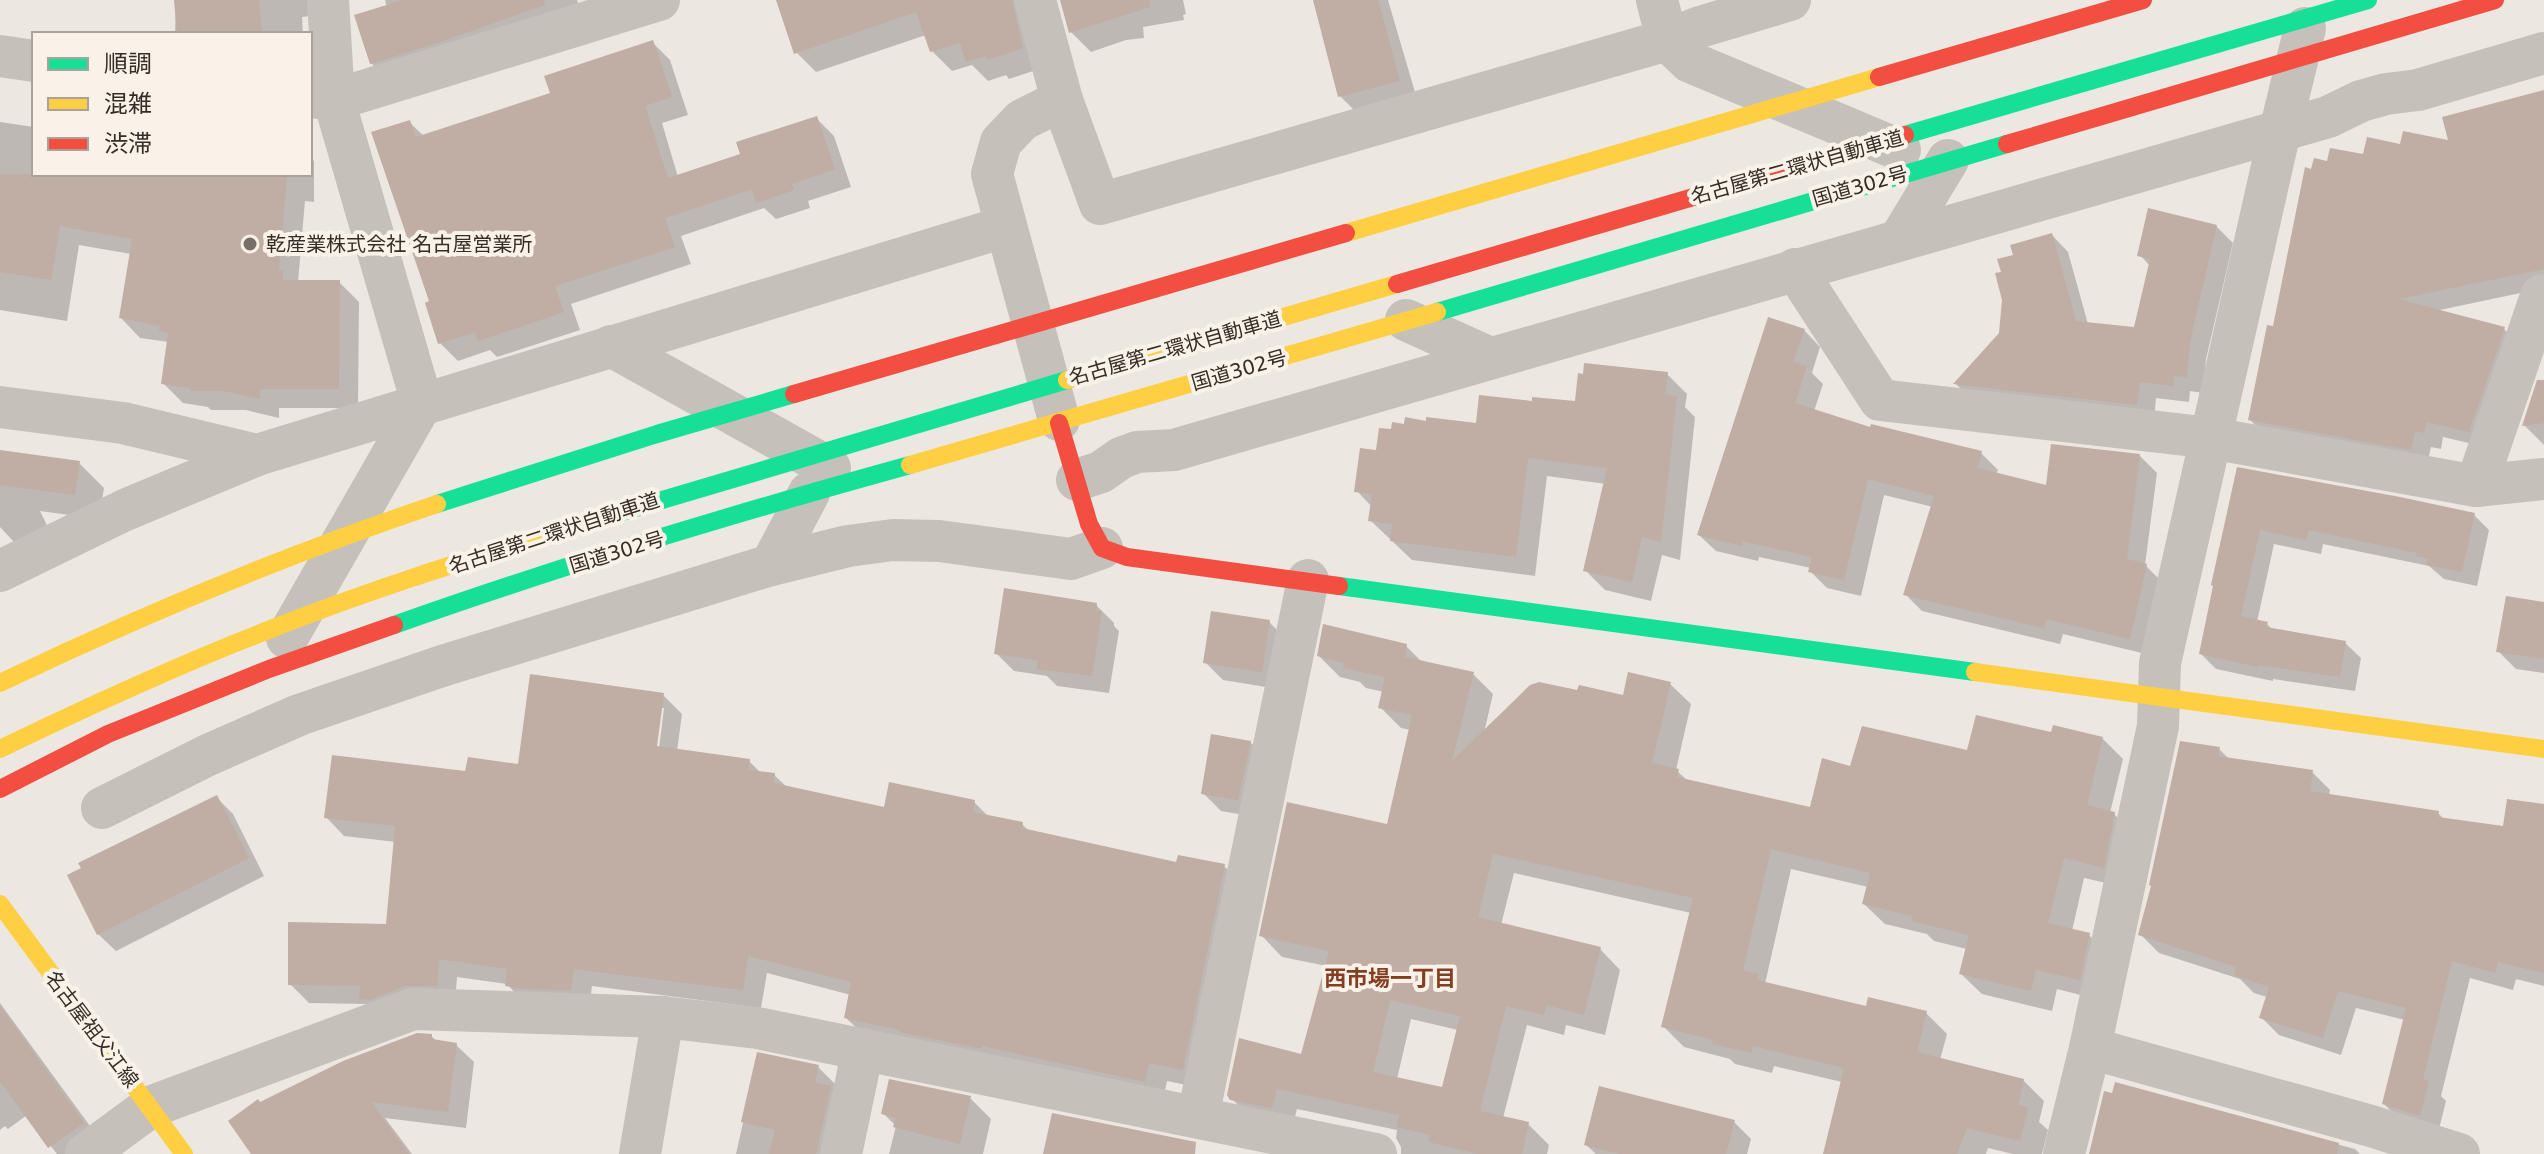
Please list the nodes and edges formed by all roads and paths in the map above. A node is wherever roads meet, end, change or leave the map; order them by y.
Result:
1 (328, 0) edge
2 (659, 0) edge
3 (1035, 0) edge
4 (1657, 0) edge
5 (1790, 0) edge
6 (2143, 0) edge
7 (2312, 0) edge
8 (2368, 0) edge
9 (2495, 0) edge
10 (1667, 40) junction
11 (2544, 53) edge
12 (0, 56) edge
13 (2299, 57) junction
14 (32, 61) edge
15 (322, 99) edge
16 (1062, 100) junction
17 (2280, 131) junction
18 (1941, 162) junction
19 (1004, 227) junction
20 (1900, 239) junction
21 (1795, 269) junction
22 (2544, 295) edge
23 (1406, 320) junction
24 (611, 346) junction
25 (1490, 358) junction
26 (422, 403) junction
27 (0, 407) edge
28 (1059, 423) junction
29 (2211, 438) junction
30 (257, 455) junction
31 (2544, 479) edge
32 (1077, 480) junction
33 (854, 481) junction
34 (2476, 486) junction
35 (809, 493) junction
36 (1102, 548) junction
37 (771, 565) junction
38 (0, 571) edge
39 (1308, 580) junction
40 (371, 633) junction
41 (442, 666) junction
42 (269, 669) junction
43 (0, 683) edge
44 (2159, 696) junction
45 (0, 749) edge
46 (2544, 749) edge
47 (0, 789) edge
48 (102, 808) dead end
49 (0, 904) edge
50 (663, 1017) junction
51 (2090, 1048) junction
52 (863, 1049) junction
53 (150, 1107) junction
54 (1198, 1117) junction
55 (86, 1154) edge
56 (184, 1154) edge
57 (640, 1154) edge
58 (841, 1154) edge
59 (1376, 1154) edge
60 (2064, 1154) edge
61 (2459, 1154) edge

1 - 15 street
2 - 15 street
3 - 16 street
4 - 10 street
5 - 10 street
6 - 43 main road, bridge
7 - 13 street
8 - 45 main road, 名古屋第二環状自動車道, bridge
9 - 13 main road, 国道302号
10 - 16 street
10 - 18 street
11 - 17 street
12 - 14 street
13 - 17 street
13 - 18 main road, 国道302号
15 - 26 street
16 - 19 street
17 - 20 street
17 - 29 street
18 - 20 street
18 - 23 main road, 国道302号
19 - 24 street
19 - 28 street
20 - 21 street
21 - 25 street
21 - 29 street
22 - 34 street
23 - 25 street
23 - 28 main road, 国道302号
24 - 26 street
24 - 33 street
25 - 32 street
26 - 30 street
26 - 42 street
27 - 30 street
28 - 32 main road
28 - 33 main road, 国道302号
29 - 34 street
29 - 44 street
30 - 38 street
31 - 34 street
32 - 36 main road
33 - 35 main road, 国道302号
35 - 37 street
35 - 40 main road, 国道302号
36 - 37 street
36 - 39 main road
37 - 41 street
39 - 44 main road
39 - 54 street
40 - 41 street
40 - 42 main road, 国道302号
41 - 48 street
42 - 47 main road, 国道302号
44 - 46 main road
44 - 51 street
49 - 53 main road, 名古屋祖父江線
50 - 52 street
50 - 53 street
50 - 57 street
51 - 60 street
51 - 61 street
52 - 54 street
52 - 58 street
53 - 55 street
53 - 56 main road, 名古屋祖父江線
54 - 59 street

